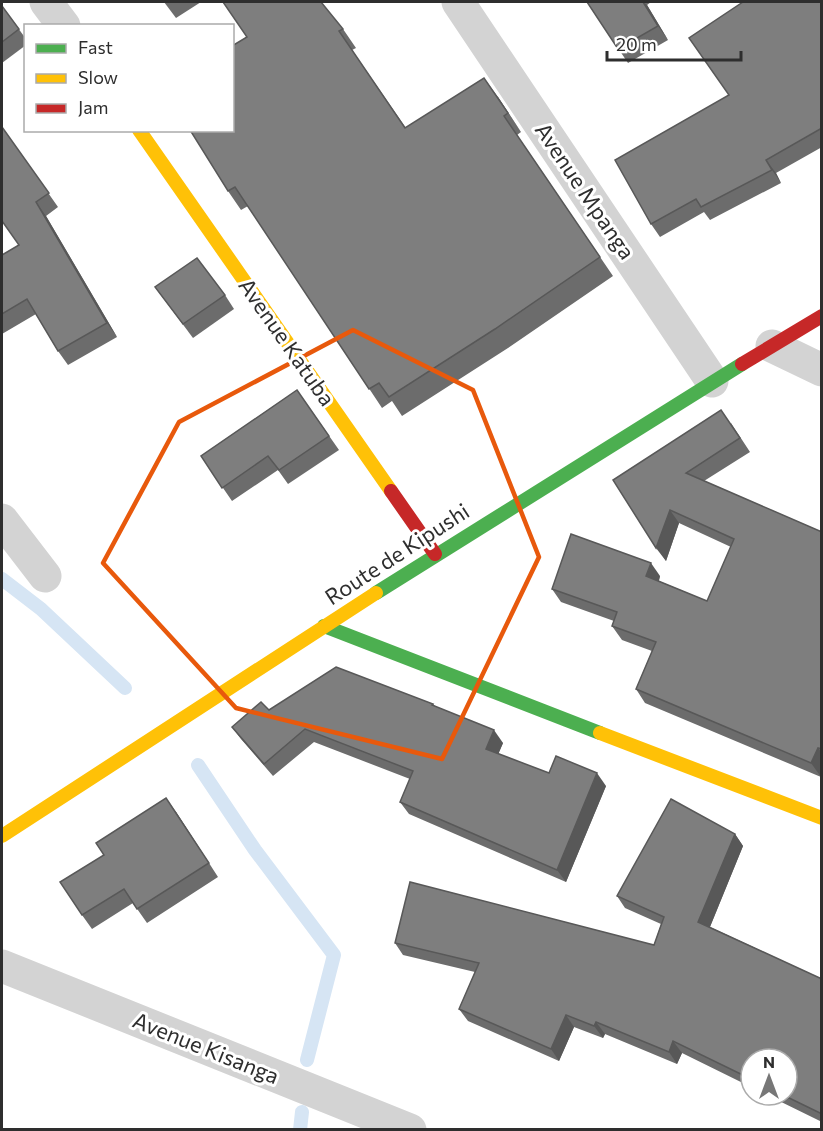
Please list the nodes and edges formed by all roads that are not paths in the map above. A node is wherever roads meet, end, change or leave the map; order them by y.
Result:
1 (46, 2) edge
2 (458, 2) edge
3 (62, 24) edge
4 (140, 132) edge
5 (822, 316) edge
6 (772, 346) junction
7 (822, 370) edge
8 (712, 381) junction
9 (2, 520) edge
10 (435, 554) junction
11 (45, 576) dead end
12 (324, 626) junction
13 (822, 818) edge
14 (2, 836) edge
15 (2, 966) edge
16 (410, 1130) edge

1 - 3 street
2 - 8 street, Avenue Mpanga
4 - 10 main road, Avenue Katuba
5 - 6 main road, Route de Kipushi
6 - 7 street
6 - 8 main road, Route de Kipushi
8 - 10 main road, Route de Kipushi
9 - 11 street
10 - 12 main road, Route de Kipushi
12 - 13 main road
12 - 14 main road, Route de Kipushi
15 - 16 street, Avenue Kisanga

